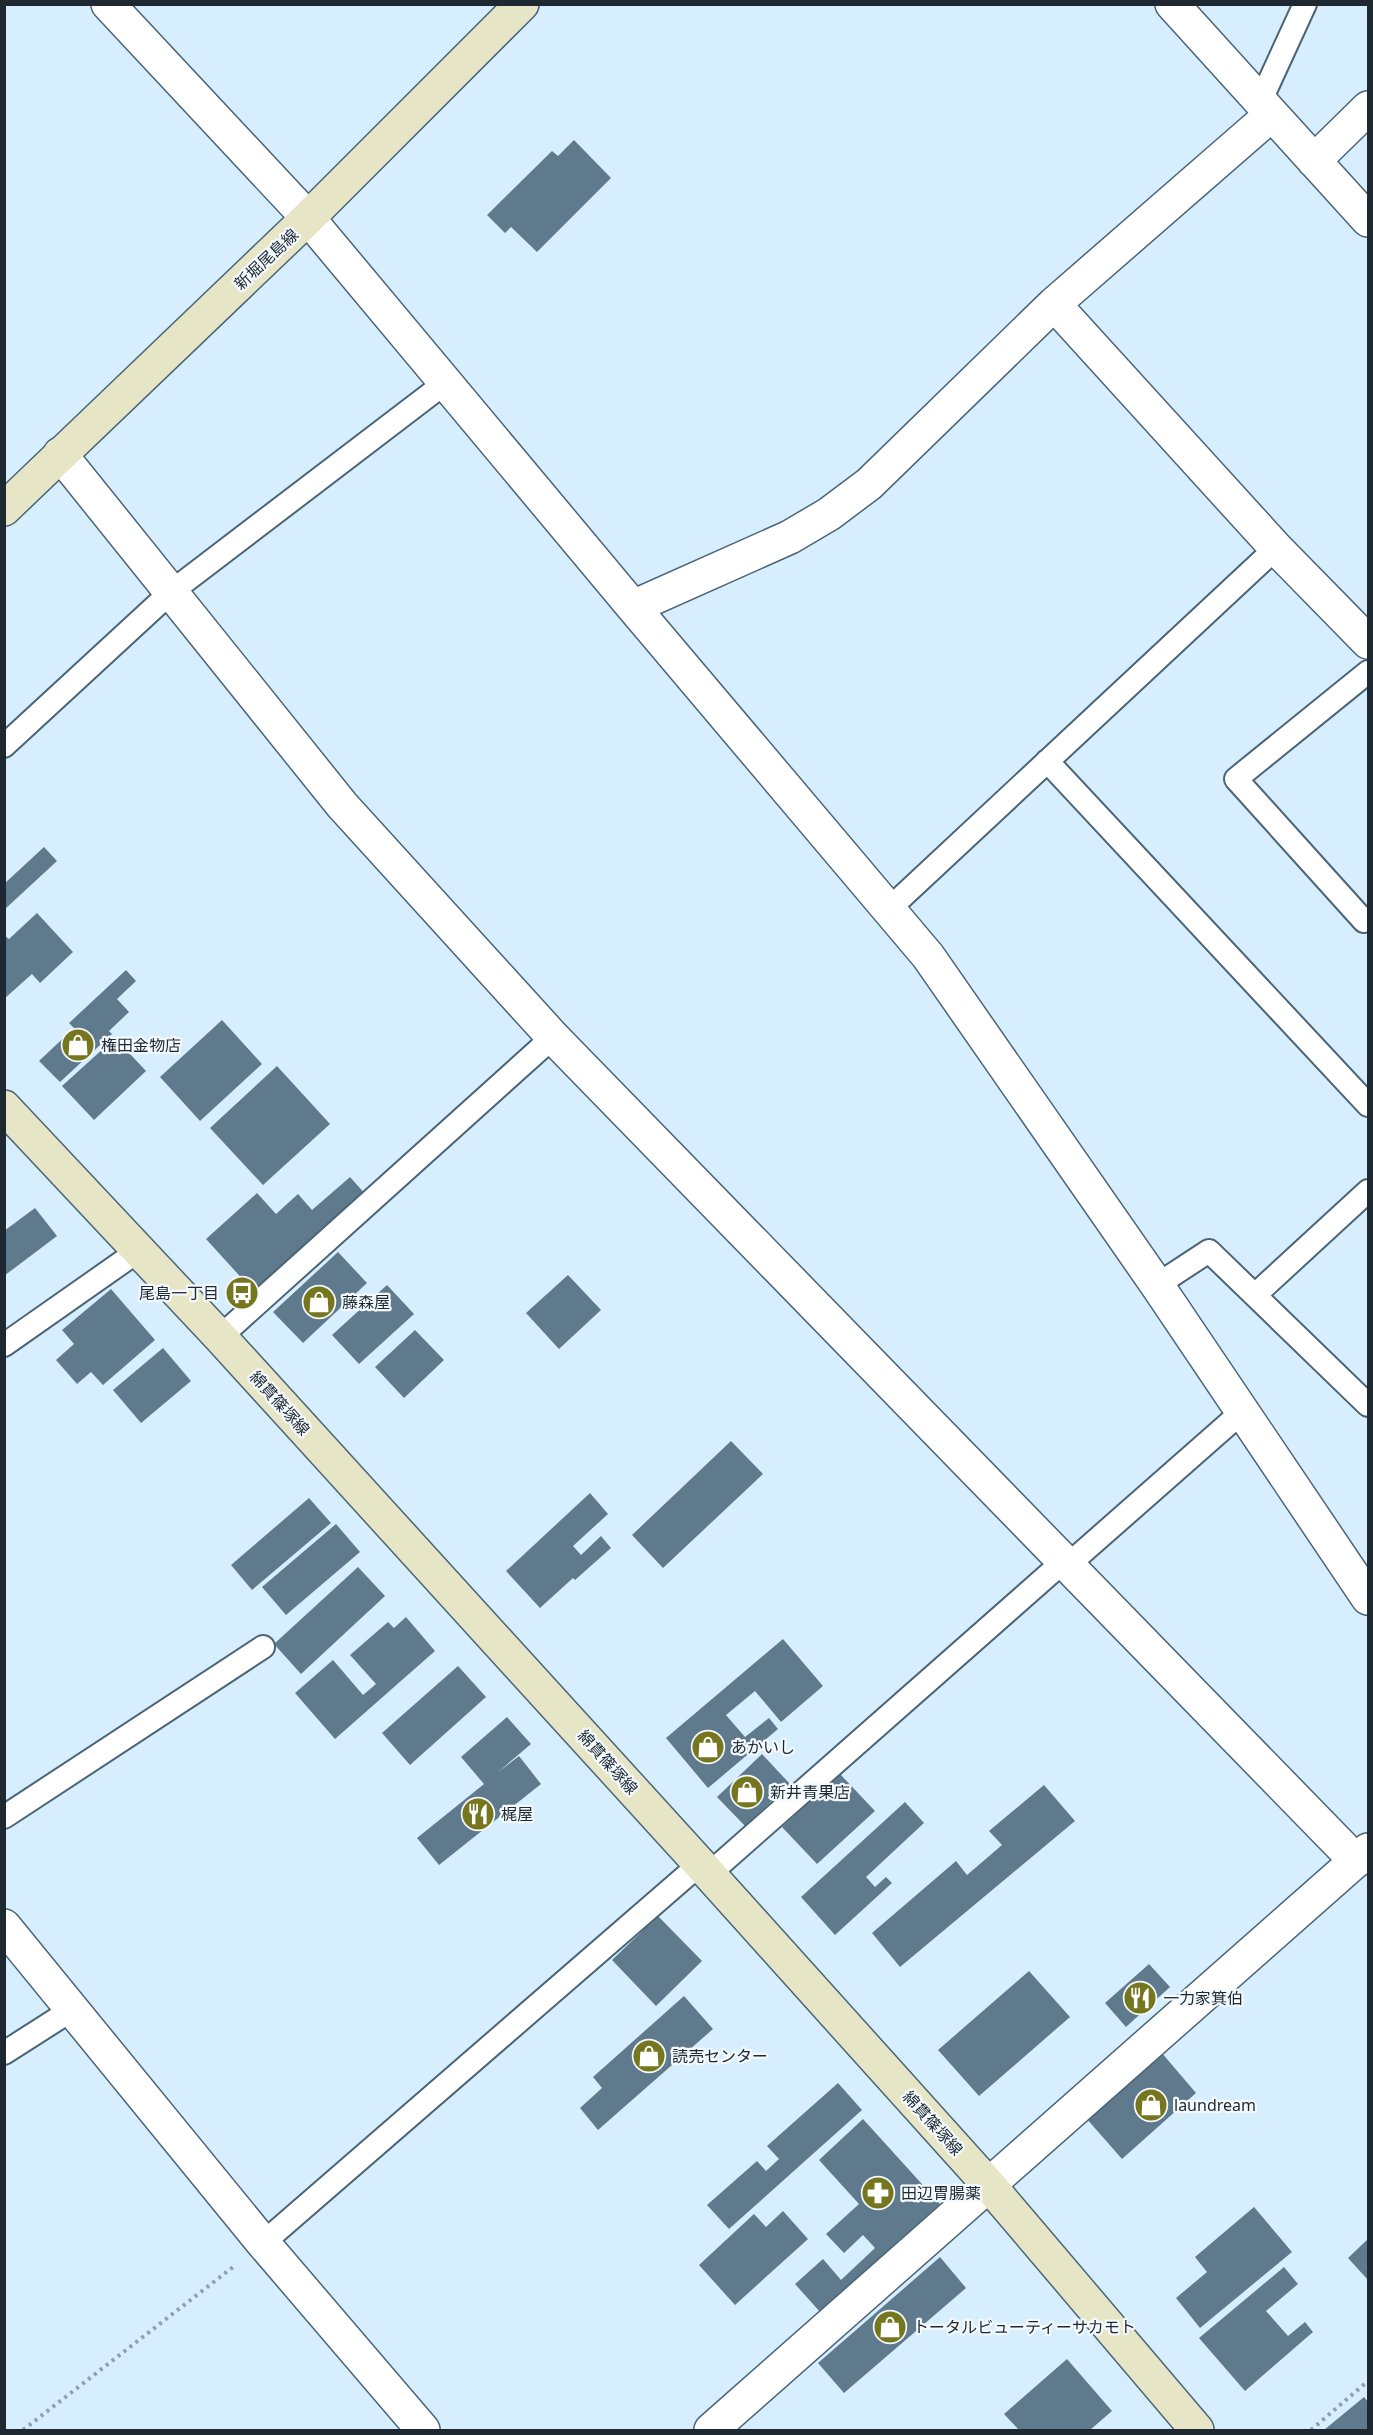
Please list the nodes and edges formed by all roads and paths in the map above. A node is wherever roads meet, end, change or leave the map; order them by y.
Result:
1 (108, 4) edge
2 (522, 4) edge
3 (1172, 4) edge
4 (1305, 4) edge
5 (1266, 108) junction
6 (1368, 108) edge
7 (1314, 161) junction
8 (309, 218) junction
9 (1368, 220) edge
10 (1054, 304) junction
11 (445, 383) junction
12 (60, 454) junction
13 (4, 509) edge
14 (1276, 548) junction
15 (171, 592) junction
16 (633, 607) junction
17 (1368, 642) edge
18 (1368, 672) edge
19 (4, 746) edge
20 (1047, 761) junction
21 (889, 909) junction
22 (1368, 918) edge
23 (553, 1037) junction
24 (1368, 1105) edge
25 (4, 1107) edge
26 (1368, 1191) edge
27 (138, 1251) junction
28 (1157, 1285) junction
29 (1255, 1295) junction
30 (220, 1337) junction
31 (4, 1345) edge
32 (1368, 1405) edge
33 (1243, 1411) junction
34 (1066, 1563) junction
35 (1368, 1598) edge
36 (263, 1647) dead end
37 (4, 1817) edge
38 (1362, 1856) edge
39 (704, 1869) junction
40 (4, 1926) edge
41 (73, 2010) junction
42 (4, 2053) edge
43 (988, 2184) junction
44 (263, 2243) junction
45 (1368, 2381) edge
46 (23, 2430) edge
47 (423, 2430) edge
48 (711, 2430) edge
49 (1197, 2430) edge
50 (1311, 2430) edge

1 - 8 street
2 - 8 main road, 新堀尾島線
3 - 5 street
4 - 5 lane
5 - 7 street
5 - 10 street
6 - 7 street
7 - 9 street
8 - 11 street
8 - 12 main road, 新堀尾島線
10 - 14 street
10 - 16 street
11 - 15 lane
11 - 16 street
12 - 13 main road, 新堀尾島線
12 - 15 street
14 - 17 street
14 - 20 lane
15 - 19 lane
15 - 23 street
16 - 21 street
18 - 22 lane
20 - 21 lane
20 - 24 lane
21 - 28 street
23 - 30 lane
23 - 34 street
25 - 27 main road, 綿貫篠塚線
26 - 29 lane
27 - 30 main road, 綿貫篠塚線
27 - 31 lane
28 - 29 lane
28 - 33 street
29 - 32 lane
30 - 39 main road, 綿貫篠塚線
33 - 34 lane
33 - 35 street
34 - 38 street
34 - 39 lane
36 - 37 lane
38 - 43 street
39 - 43 main road, 綿貫篠塚線
39 - 44 lane
40 - 41 street
41 - 42 lane
41 - 44 street
43 - 48 street
43 - 49 main road, 綿貫篠塚線
44 - 46 path
44 - 47 street
45 - 50 path

